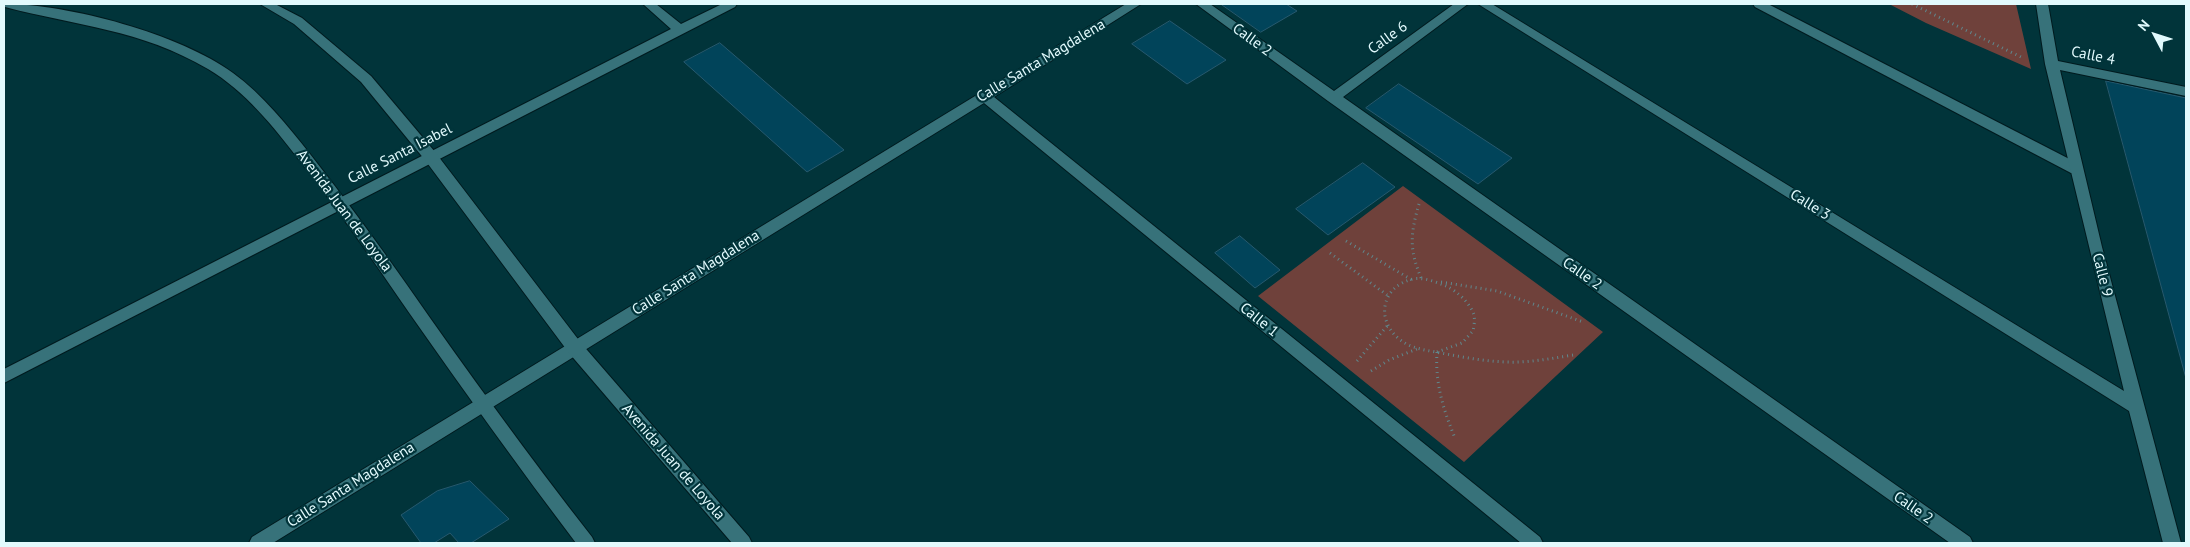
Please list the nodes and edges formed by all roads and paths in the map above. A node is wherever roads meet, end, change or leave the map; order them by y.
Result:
1 (9, 4) edge
2 (266, 4) edge
3 (650, 4) edge
4 (731, 4) edge
5 (1135, 4) edge
6 (1202, 4) edge
7 (1462, 4) edge
8 (1484, 4) edge
9 (1759, 4) edge
10 (1912, 4) edge
11 (2042, 4) edge
12 (680, 30) junction
13 (2052, 68) junction
14 (2186, 91) edge
15 (984, 96) junction
16 (1333, 98) junction
17 (430, 156) junction
18 (2076, 169) junction
19 (341, 202) junction
20 (1419, 204) dead end
21 (1346, 240) dead end
22 (1330, 253) dead end
23 (1422, 280) junction
24 (1413, 281) junction
25 (1438, 282) junction
26 (1387, 295) junction
27 (1583, 322) dead end
28 (1388, 325) junction
29 (575, 348) junction
30 (1417, 349) junction
31 (1437, 352) junction
32 (1573, 356) dead end
33 (1353, 365) dead end
34 (1364, 375) dead end
35 (4, 376) edge
36 (481, 405) junction
37 (2135, 406) junction
38 (1456, 441) dead end
39 (258, 543) edge
40 (586, 543) edge
41 (743, 543) edge
42 (1534, 543) edge
43 (1964, 543) edge
44 (2172, 543) edge

1 - 19 street, Avenida Juan de Loyola
2 - 17 street, Avenida Juan de Loyola
3 - 12 street
4 - 12 street, Calle Santa Isabel
5 - 15 street, Calle Santa Magdalena
6 - 16 street, Calle 2
7 - 16 street, Calle 6
8 - 37 street, Calle 3
9 - 18 street
10 - 13 path
11 - 13 street, Calle 9
12 - 17 street, Calle Santa Isabel
13 - 14 street, Calle 4
13 - 18 street, Calle 9
15 - 29 street, Calle Santa Magdalena
15 - 42 street, Calle 1
16 - 43 street, Calle 2
17 - 19 street, Calle Santa Isabel
17 - 29 street, Avenida Juan de Loyola
18 - 37 street, Calle 9
19 - 35 street, Calle Santa Isabel
19 - 36 street, Avenida Juan de Loyola
20 - 23 path
21 - 24 path
22 - 26 path
23 - 24 path
23 - 25 path
24 - 26 path
25 - 27 path
25 - 31 path
26 - 28 path
28 - 30 path
28 - 33 path
29 - 36 street, Calle Santa Magdalena
29 - 41 street, Avenida Juan de Loyola
30 - 31 path
30 - 34 path
31 - 32 path
31 - 38 path
36 - 39 street, Calle Santa Magdalena
36 - 40 street, Avenida Juan de Loyola
37 - 44 street, Calle 9

